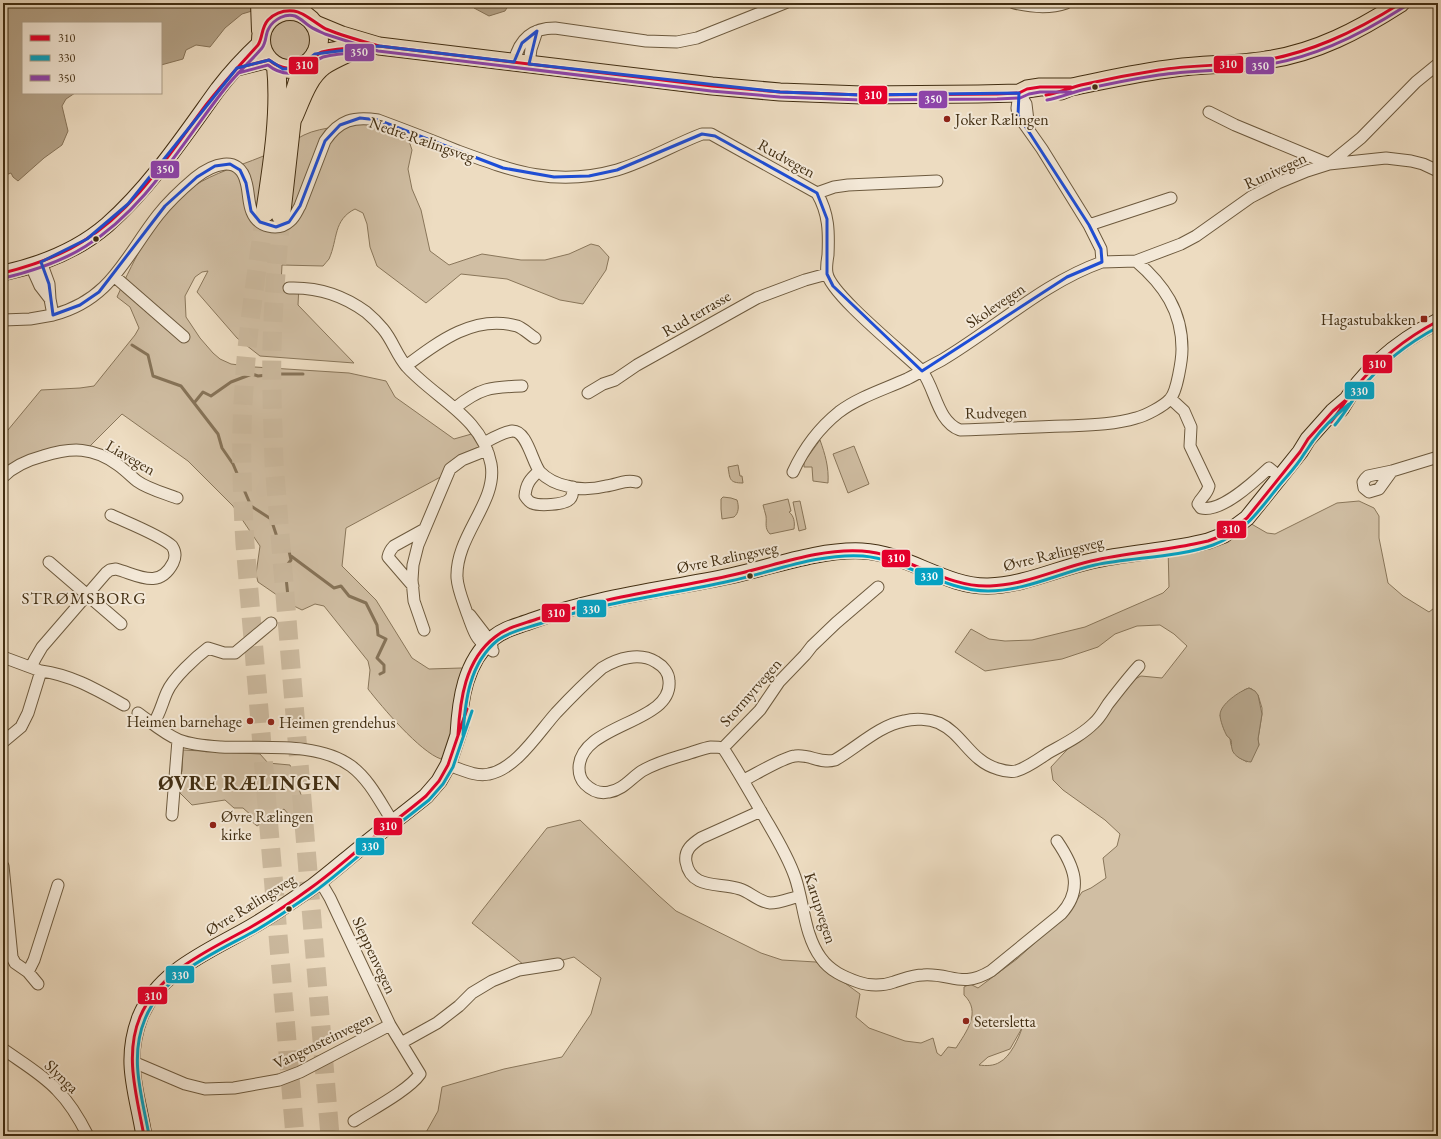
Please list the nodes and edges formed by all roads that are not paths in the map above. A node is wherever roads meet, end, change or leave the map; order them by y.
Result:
1 (785, 3) edge
2 (1014, 3) edge
3 (1066, 3) edge
4 (1401, 3) edge
5 (303, 11) edge
6 (261, 24) edge
7 (378, 46) junction
8 (359, 48) junction
9 (309, 60) junction
10 (272, 63) junction
11 (522, 63) junction
12 (1438, 64) edge
13 (237, 68) junction
14 (1019, 93) junction
15 (1209, 112) dead end
16 (291, 124) junction
17 (706, 134) joint
18 (1329, 164) junction
19 (1438, 171) edge
20 (937, 181) dead end
21 (817, 193) junction
22 (1171, 198) dead end
23 (1089, 225) junction
24 (1136, 261) junction
25 (1102, 262) junction
26 (36, 264) junction
27 (3, 273) edge
28 (827, 274) junction
29 (114, 276) junction
30 (289, 288) dead end
31 (54, 315) junction
32 (3, 320) edge
33 (1438, 321) edge
34 (184, 338) dead end
35 (535, 338) dead end
36 (406, 366) junction
37 (922, 371) junction
38 (522, 386) dead end
39 (588, 393) dead end
40 (1171, 399) junction
41 (455, 408) junction
42 (486, 446) junction
43 (1438, 457) edge
44 (539, 471) junction
45 (1392, 471) dead end
46 (793, 472) dead end
47 (3, 477) edge
48 (1280, 477) junction
49 (636, 482) dead end
50 (573, 487) junction
51 (177, 498) dead end
52 (111, 515) dead end
53 (423, 530) junction
54 (49, 562) dead end
55 (412, 586) junction
56 (878, 587) dead end
57 (87, 595) junction
58 (271, 623) dead end
59 (121, 624) dead end
60 (424, 630) dead end
61 (489, 646) junction
62 (3, 657) edge
63 (1139, 666) dead end
64 (36, 669) junction
65 (124, 705) dead end
66 (138, 713) dead end
67 (154, 724) junction
68 (178, 740) junction
69 (3, 742) edge
70 (723, 748) junction
71 (448, 764) junction
72 (744, 780) junction
73 (761, 811) junction
74 (172, 815) dead end
75 (393, 822) junction
76 (1057, 841) dead end
77 (3, 866) edge
78 (320, 881) junction
79 (58, 885) dead end
80 (800, 896) junction
81 (558, 964) dead end
82 (28, 972) junction
83 (38, 984) dead end
84 (390, 1025) junction
85 (401, 1043) junction
86 (3, 1049) edge
87 (131, 1061) junction
88 (354, 1121) dead end
89 (88, 1136) edge
90 (144, 1136) edge

1 - 11 street
2 - 3 street
4 - 14 main road
5 - 6 highway
5 - 7 main road
5 - 9 highway
6 - 10 highway
6 - 13 main road
7 - 8 main road
7 - 11 main road
8 - 9 main road
8 - 16 main road
9 - 10 highway
9 - 16 highway
10 - 13 main road
10 - 16 highway
11 - 14 main road
12 - 18 street, Runivegen
13 - 26 main road
14 - 23 street
15 - 18 street
17 - 21 street, Rudvegen
17 - 29 street, Nedre Rælingsveg
18 - 19 street
18 - 24 street, Runivegen
20 - 21 street
21 - 28 street, Rudvegen
22 - 23 street
23 - 25 street
24 - 25 street, Runivegen
24 - 40 street
25 - 37 street, Skolevegen
26 - 27 main road
26 - 31 street
28 - 37 street, Rudvegen
28 - 39 street, Rud terrasse
29 - 31 street, Nedre Rælingsveg
29 - 34 street
30 - 36 street
31 - 32 street, Nedre Rælingsveg
33 - 48 main road, Øvre Rælingsveg
35 - 36 street
36 - 41 street
37 - 40 street, Rudvegen
37 - 46 street, Skolevegen
38 - 41 street
40 - 48 street
41 - 42 street
42 - 44 street
42 - 53 street
42 - 61 street
43 - 45 street
44 - 50 street
44 - 50 street
47 - 51 street, Liavegen
48 - 61 main road, Øvre Rælingsveg
49 - 50 street
52 - 57 street
53 - 55 street
53 - 55 street
54 - 57 street
55 - 60 street
56 - 70 street, Stormyrvegen
57 - 59 street
57 - 64 street
58 - 67 street
61 - 71 main road, Øvre Rælingsveg
62 - 64 street
63 - 72 street
64 - 65 street
64 - 69 street
66 - 67 street
67 - 68 street
68 - 74 street
68 - 75 street
70 - 71 street, Stormyrvegen
70 - 72 street, Karupvegen
71 - 75 main road, Øvre Rælingsveg
72 - 73 street, Karupvegen
73 - 80 street, Karupvegen
73 - 80 street
75 - 78 main road, Øvre Rælingsveg
76 - 80 street, Karupvegen
77 - 82 street
78 - 84 street, Sleppenvegen
78 - 87 main road, Øvre Rælingsveg
79 - 82 street
81 - 85 street
82 - 83 street
84 - 85 street, Sleppenvegen
84 - 87 street, Vangensteinvegen
85 - 88 street, Sleppenvegen
86 - 89 street, Slynga
87 - 90 main road, Øvre Rælingsveg

